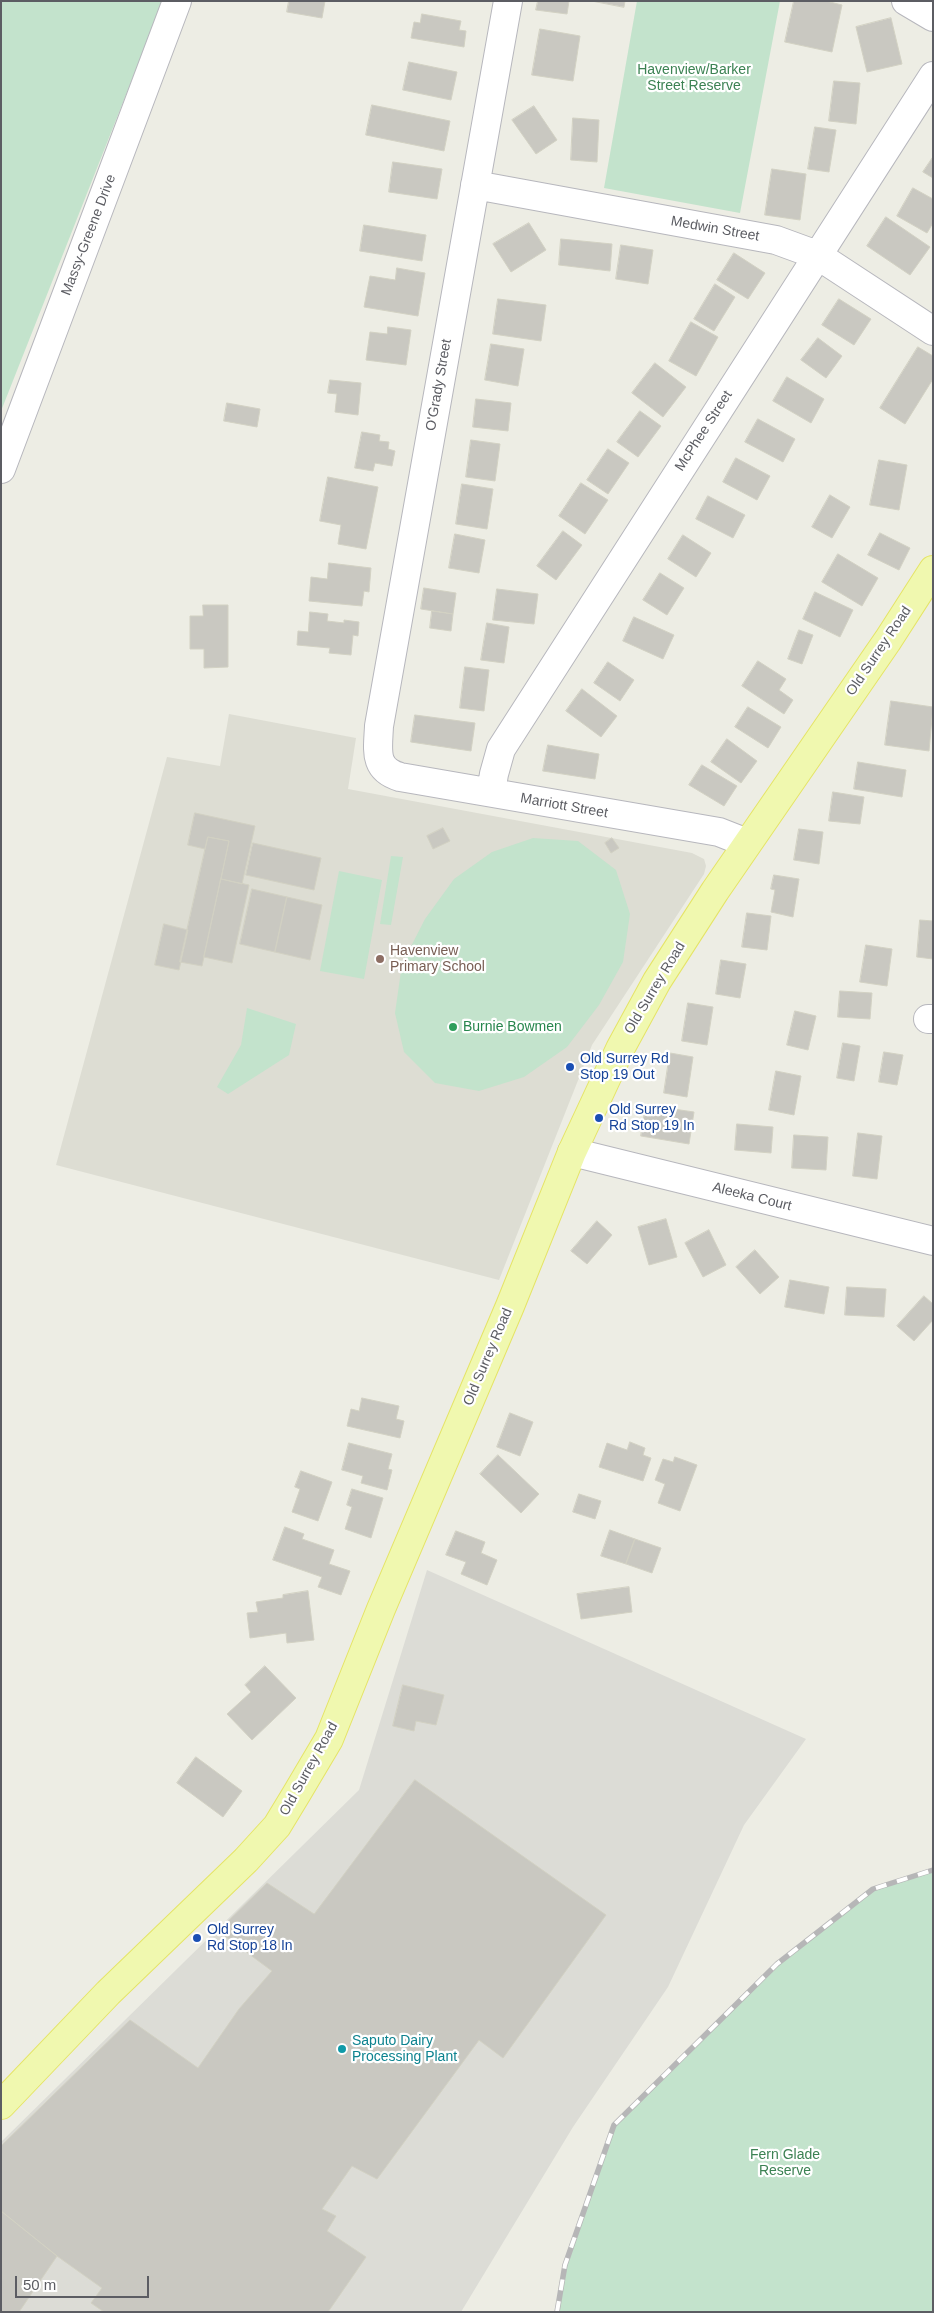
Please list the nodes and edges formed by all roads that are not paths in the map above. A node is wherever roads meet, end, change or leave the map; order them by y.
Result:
1 (177, 1) edge
2 (508, 1) edge
3 (906, 1) edge
4 (933, 17) edge
5 (933, 76) edge
6 (475, 185) junction
7 (817, 255) junction
8 (933, 331) edge
9 (1, 469) edge
10 (933, 570) edge
11 (382, 768) joint
12 (491, 792) junction
13 (747, 843) junction
14 (572, 1152) junction
15 (933, 1242) edge
16 (1, 2104) edge

1 - 9 street, Massy-Greene Drive
2 - 6 street, O'Grady Street
3 - 4 street
5 - 7 street, McPhee Street
6 - 7 street, Medwin Street
6 - 11 street, O'Grady Street
7 - 8 street, Medwin Street
7 - 12 street, McPhee Street
10 - 13 main road, Old Surrey Road
11 - 12 street, Marriott Street
12 - 13 street, Marriott Street
13 - 14 main road, Old Surrey Road
14 - 15 street, Aleeka Court
14 - 16 main road, Old Surrey Road

